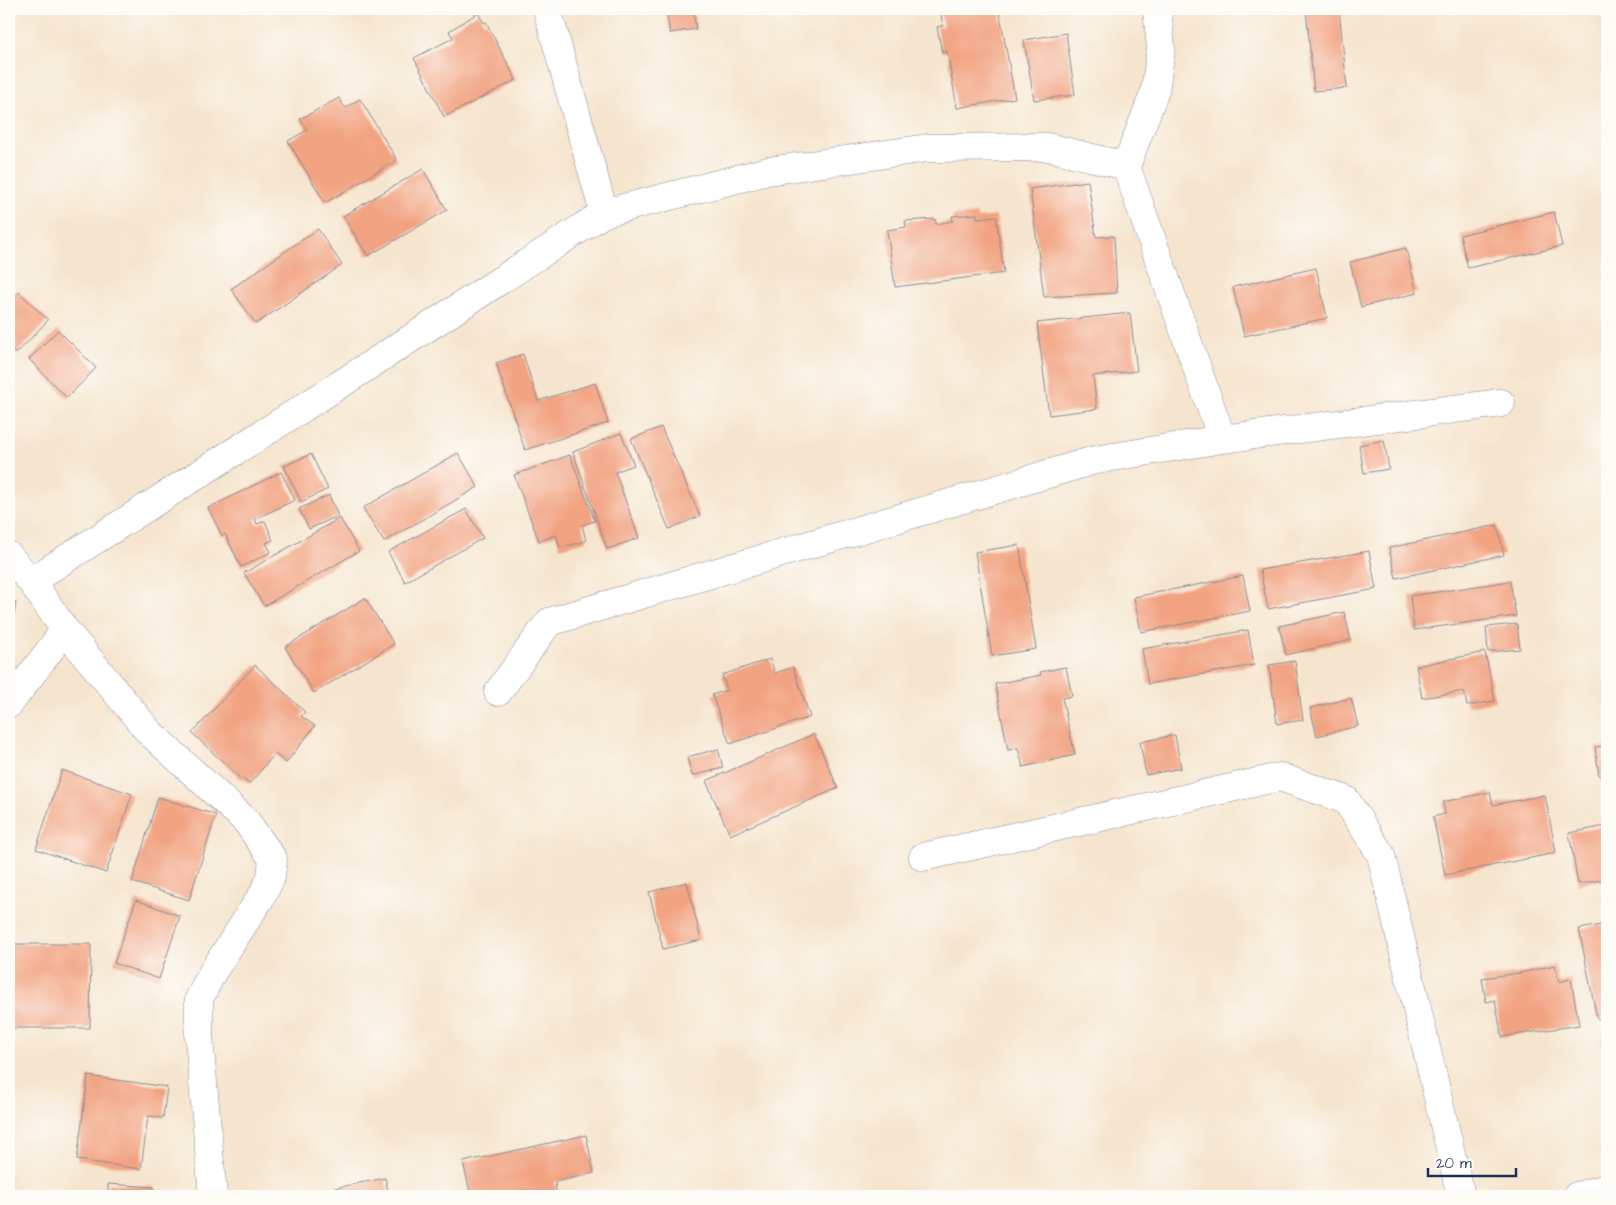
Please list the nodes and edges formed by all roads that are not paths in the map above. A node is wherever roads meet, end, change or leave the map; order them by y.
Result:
1 (547, 9) edge
2 (1157, 9) edge
3 (1126, 166) junction
4 (604, 212) junction
5 (1501, 403) dead end
6 (1222, 440) junction
7 (9, 556) edge
8 (31, 581) junction
9 (65, 630) junction
10 (498, 692) dead end
11 (9, 704) edge
12 (923, 858) dead end
13 (1607, 1188) edge
14 (213, 1196) edge
15 (1461, 1196) edge
16 (1577, 1196) edge

1 - 4 street
2 - 3 street
3 - 4 street
3 - 6 street
4 - 8 street
5 - 6 street
6 - 10 street
7 - 8 street
8 - 9 street
9 - 11 street
9 - 14 street
12 - 15 street
13 - 16 street

